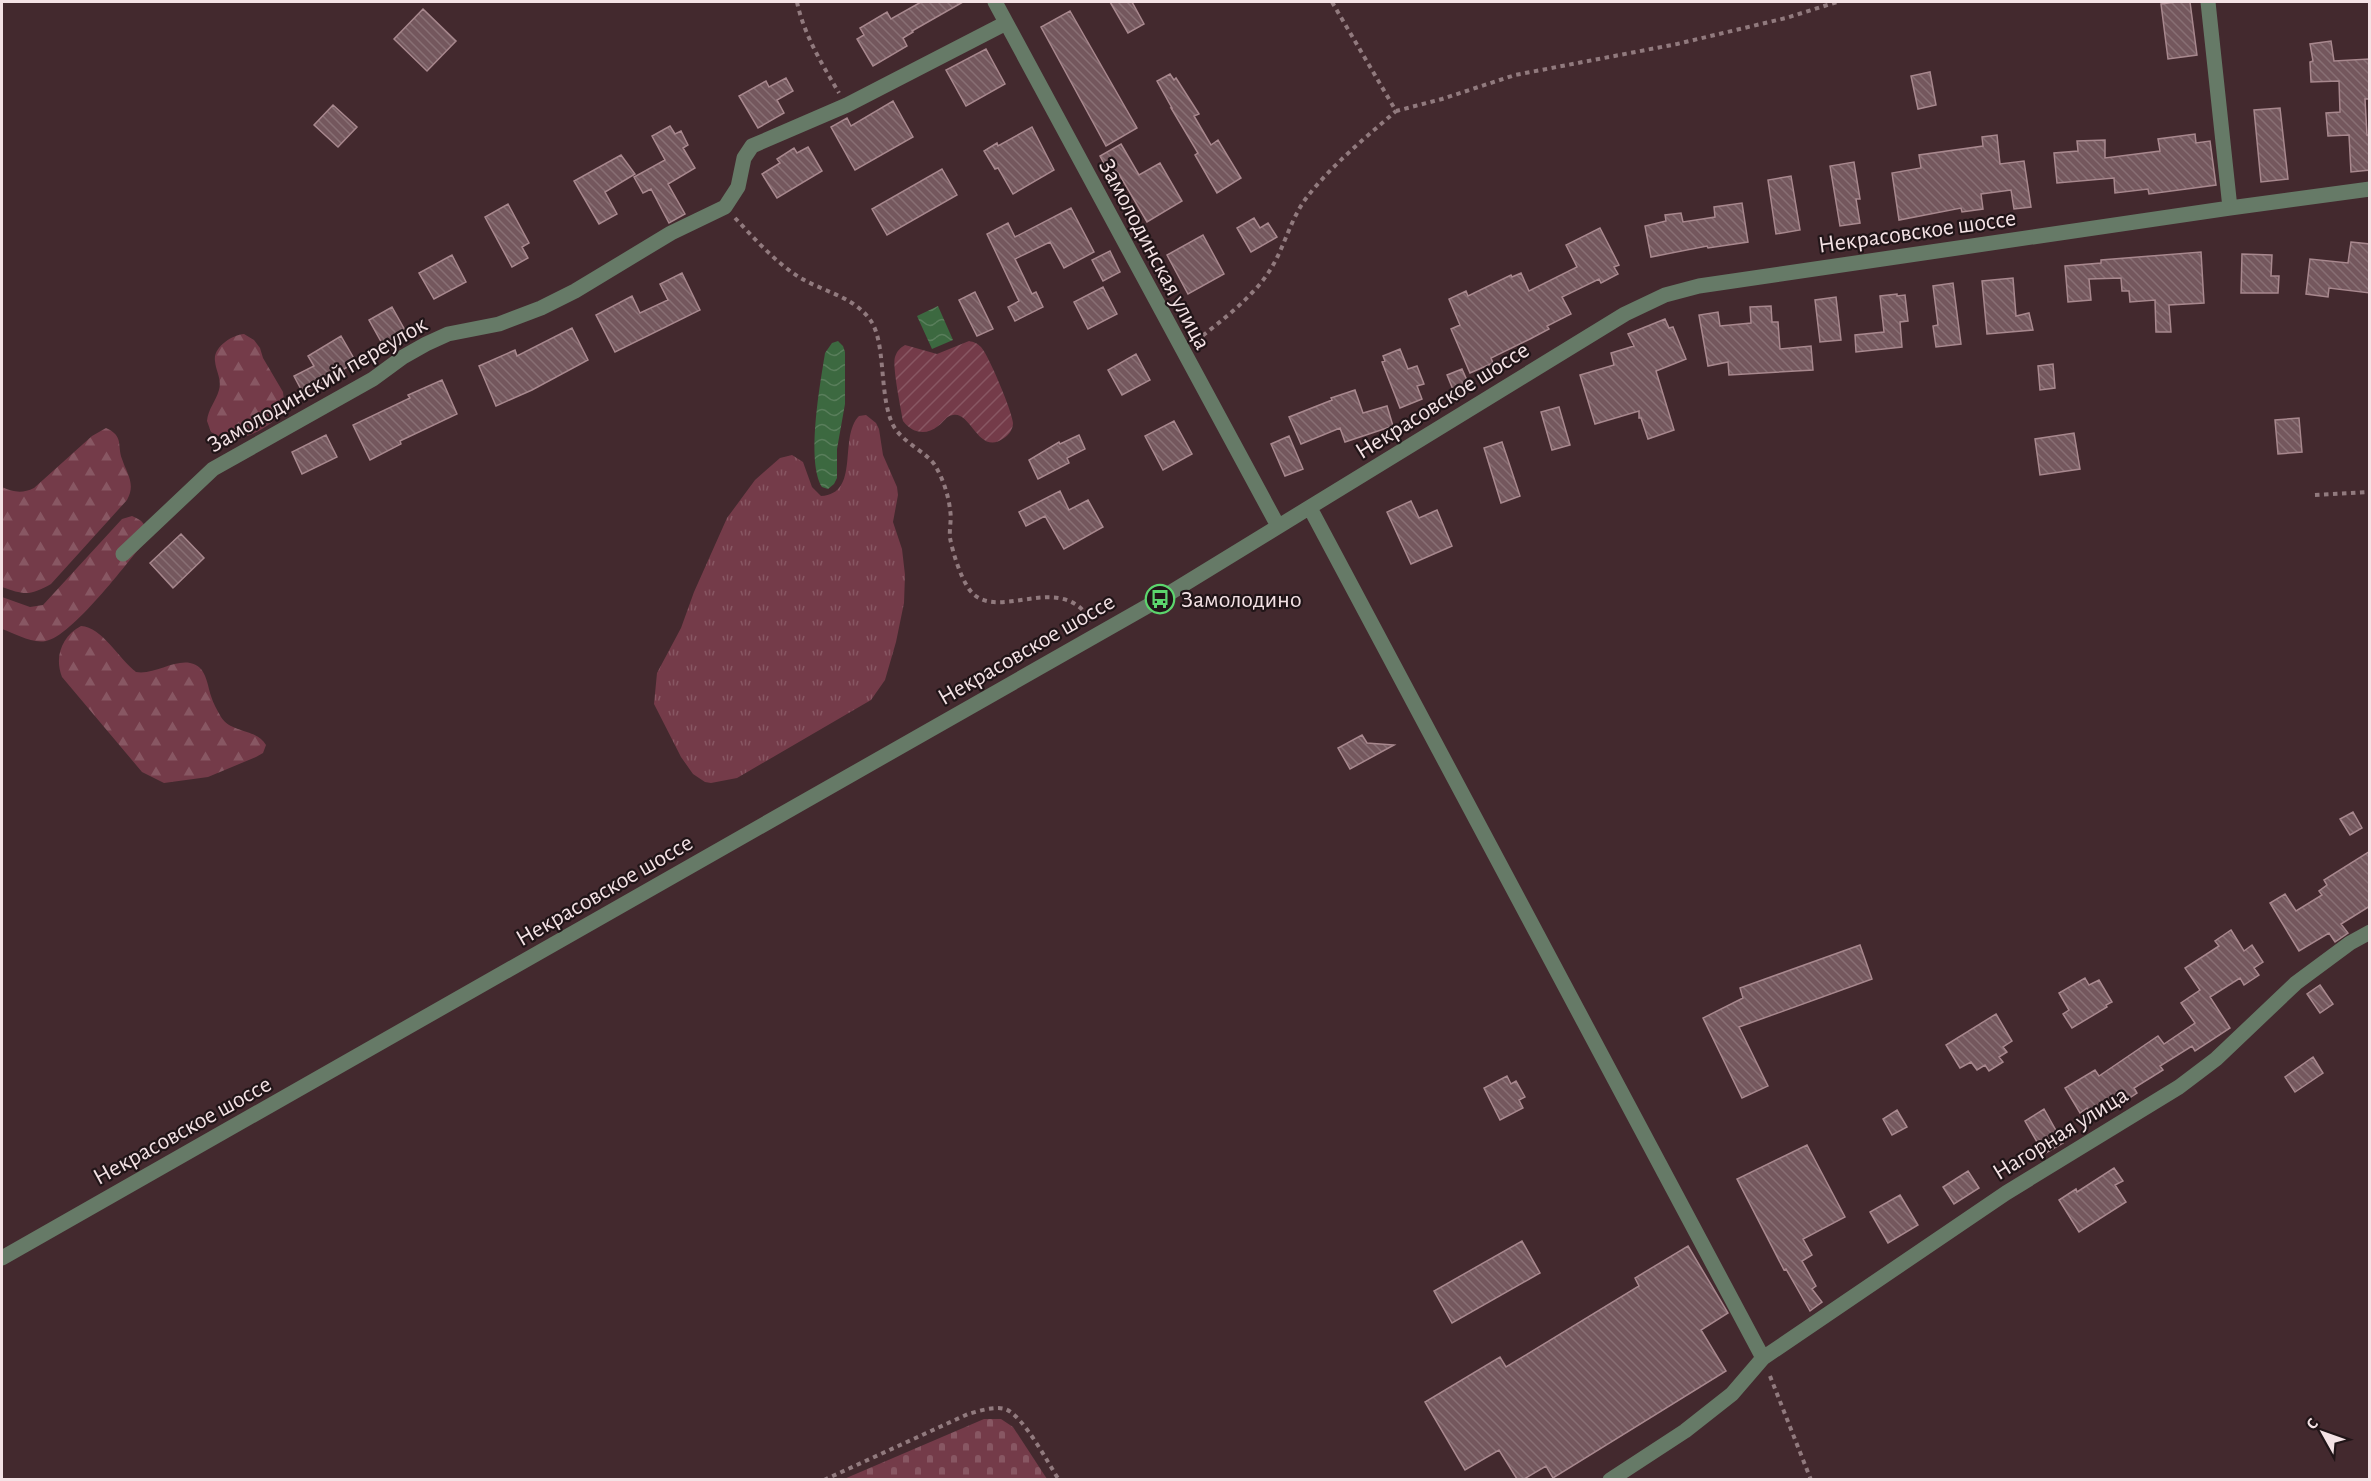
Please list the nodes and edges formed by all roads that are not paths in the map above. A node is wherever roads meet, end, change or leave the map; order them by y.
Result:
1 (995, 2) edge
2 (2208, 2) edge
3 (1006, 23) junction
4 (2370, 189) edge
5 (2230, 208) junction
6 (1310, 508) junction
7 (1278, 526) junction
8 (123, 554) dead end
9 (2370, 932) edge
10 (2, 1258) edge
11 (1763, 1358) junction
12 (1610, 1479) edge

1 - 3 street, Замолодинская улица
2 - 5 street
3 - 7 street, Замолодинская улица
3 - 8 street, Замолодинский переулок
4 - 5 street, Некрасовское шоссе
5 - 6 street, Некрасовское шоссе
6 - 7 street, Некрасовское шоссе
6 - 11 street
7 - 10 street, Некрасовское шоссе
9 - 11 street, Нагорная улица
11 - 12 street, Нагорная улица

